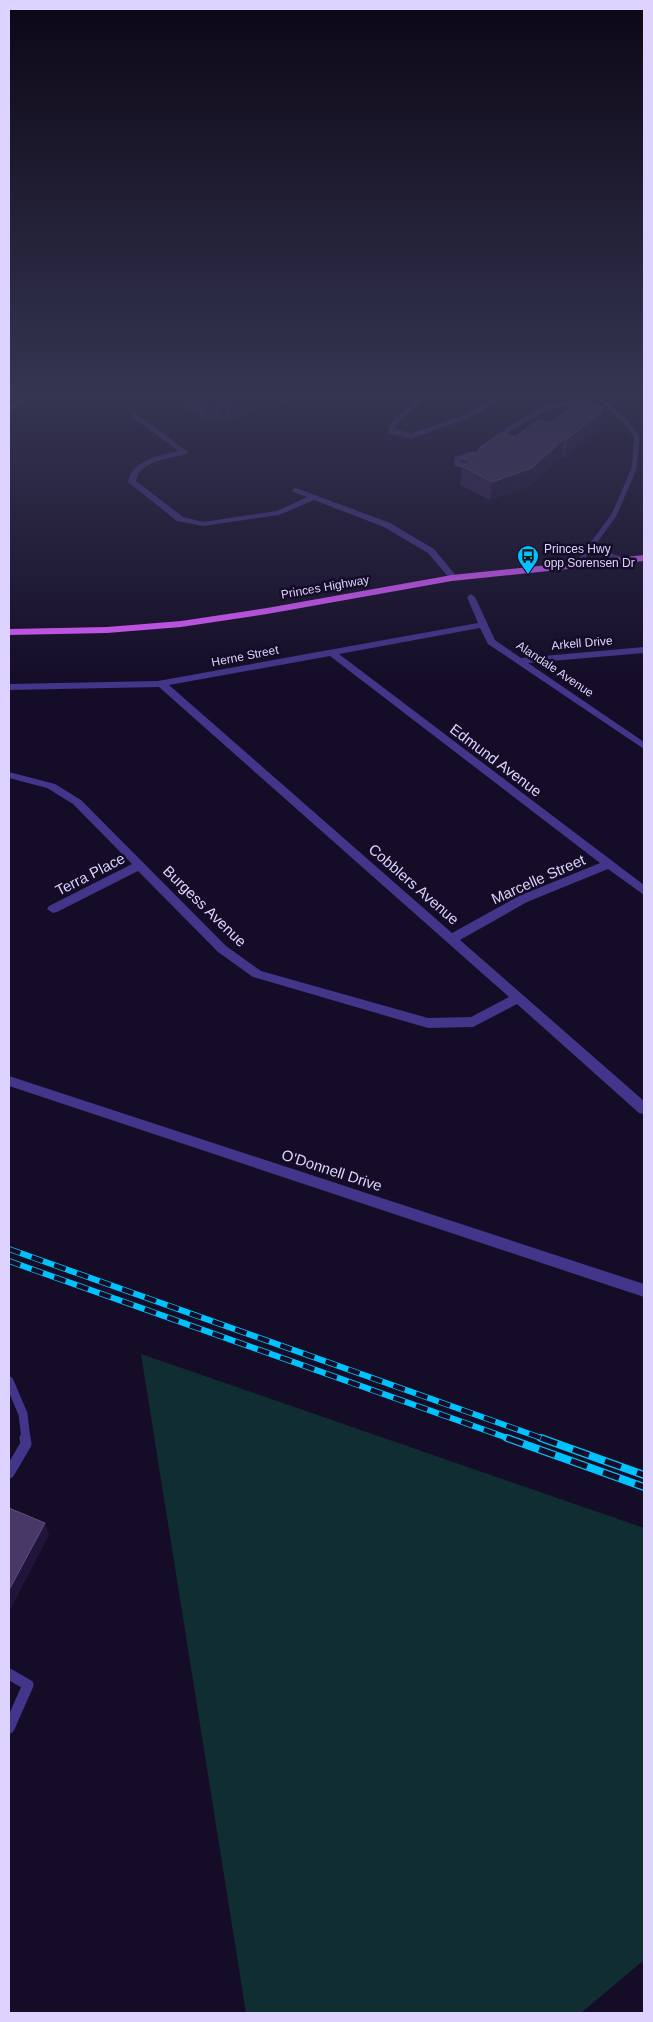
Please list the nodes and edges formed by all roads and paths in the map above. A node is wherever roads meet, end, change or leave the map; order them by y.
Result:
1 (143, 490) edge
2 (296, 490) dead end
3 (625, 490) edge
4 (314, 497) junction
5 (591, 545) junction
6 (644, 558) edge
7 (623, 560) junction
8 (578, 564) junction
9 (454, 578) junction
10 (471, 597) dead end
11 (484, 625) junction
12 (9, 632) edge
13 (644, 650) edge
14 (331, 652) junction
15 (522, 661) junction
16 (162, 684) junction
17 (9, 687) edge
18 (644, 746) edge
19 (9, 774) edge
20 (609, 864) junction
21 (140, 865) junction
22 (644, 891) edge
23 (53, 909) dead end
24 (453, 938) junction
25 (518, 997) junction
26 (9, 1080) edge
27 (644, 1109) edge
28 (644, 1291) edge
29 (9, 1381) edge
30 (9, 1473) edge
31 (9, 1674) edge
32 (9, 1728) edge

1 - 4 street
2 - 4 street
3 - 5 lane
4 - 9 street
5 - 7 lane
5 - 8 lane
6 - 7 main road, Princes Highway
7 - 8 main road, Princes Highway
8 - 9 main road, Princes Highway
9 - 12 main road, Princes Highway
10 - 11 street, Alandale Avenue
11 - 14 street, Herne Street
11 - 15 street, Alandale Avenue
13 - 15 street, Arkell Drive
14 - 16 street, Herne Street
14 - 20 street, Edmund Avenue
15 - 18 street, Alandale Avenue
16 - 17 street, Herne Street
16 - 24 street, Cobblers Avenue
19 - 21 street, Burgess Avenue
20 - 22 street, Edmund Avenue
20 - 24 street, Marcelle Street
21 - 23 street, Terra Place
21 - 25 street, Burgess Avenue
24 - 25 street, Cobblers Avenue
25 - 27 street, Cobblers Avenue
26 - 28 street, O'Donnell Drive
29 - 30 lane
31 - 32 lane

